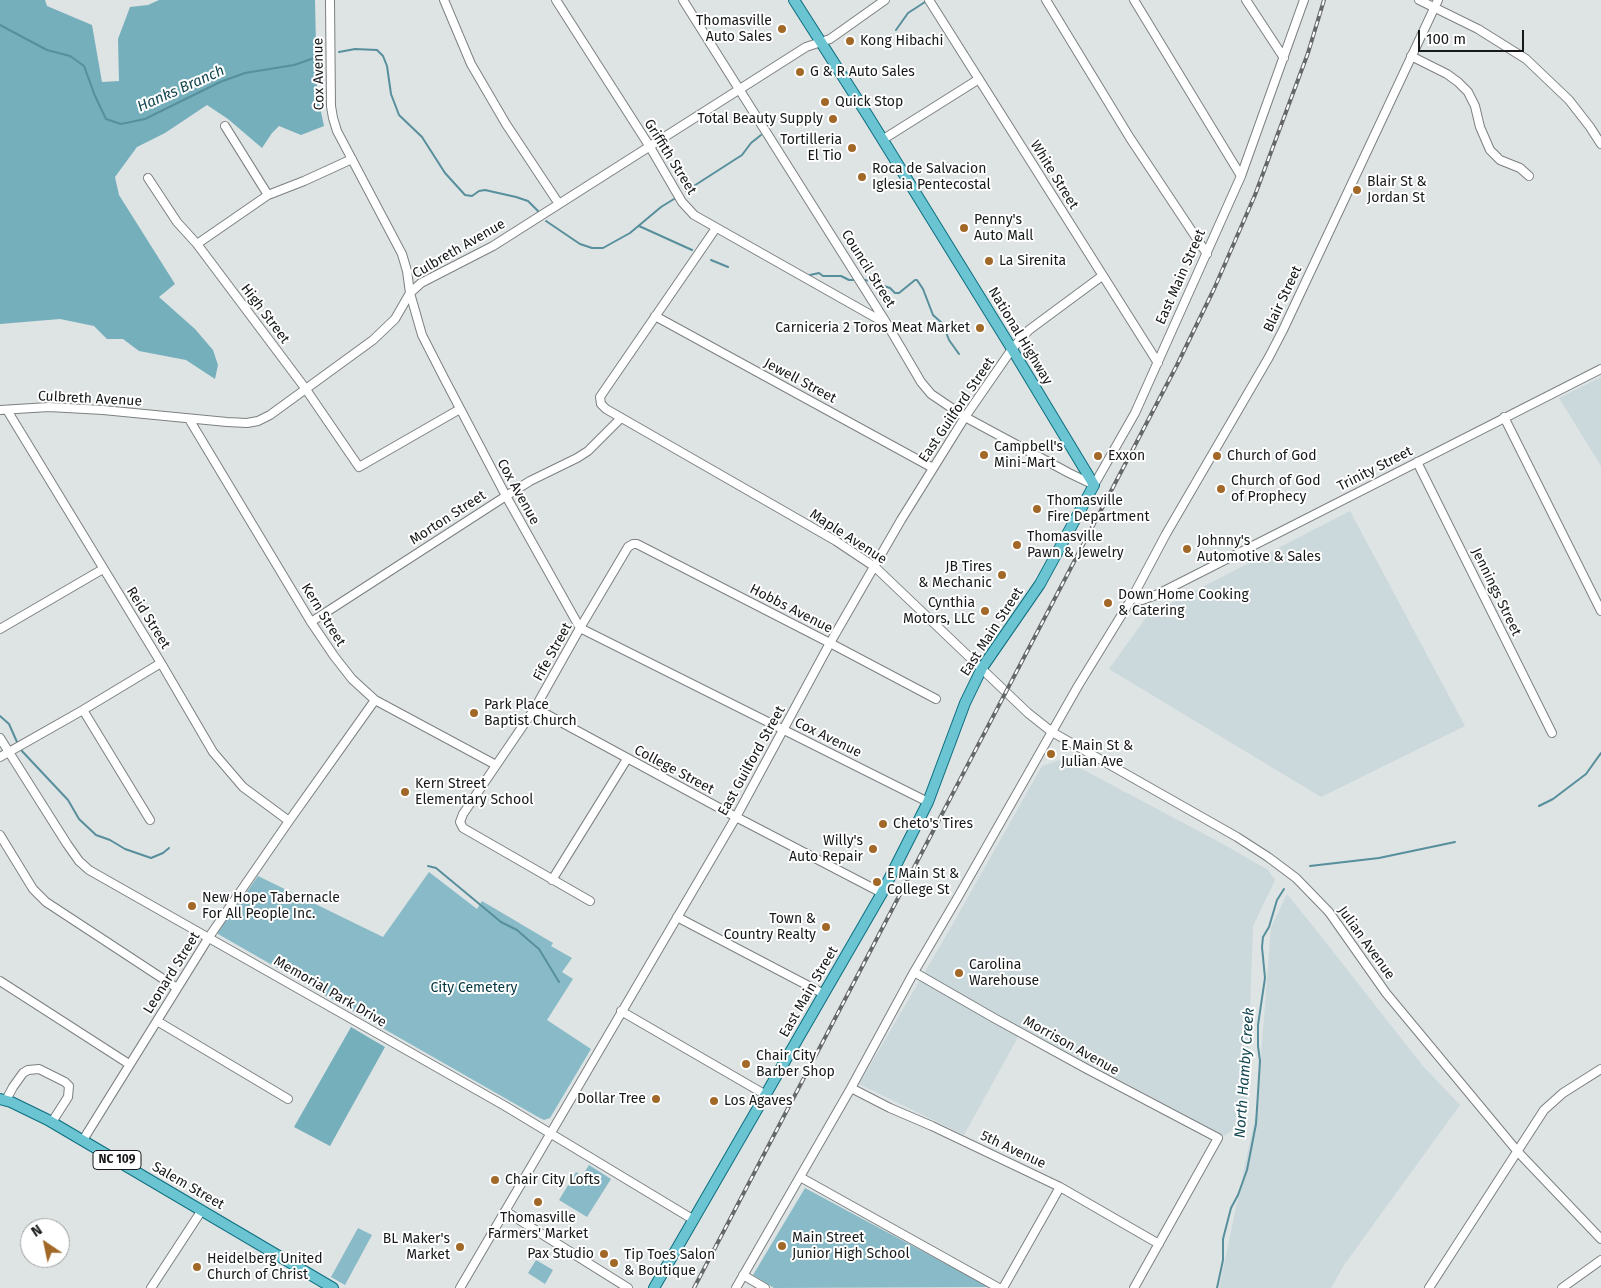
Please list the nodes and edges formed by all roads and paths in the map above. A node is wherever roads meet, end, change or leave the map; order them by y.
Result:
1 (330, 0) edge
2 (444, 0) edge
3 (556, 0) edge
4 (684, 0) edge
5 (794, 0) edge
6 (885, 0) edge
7 (930, 0) edge
8 (1046, 0) edge
9 (1134, 0) edge
10 (1246, 0) edge
11 (1304, 0) edge
12 (1419, 0) edge
13 (1438, 0) edge
14 (1434, 8) junction
15 (820, 42) junction
16 (1411, 56) junction
17 (1284, 58) junction
18 (979, 79) junction
19 (740, 90) junction
20 (225, 126) dead end
21 (882, 140) junction
22 (1601, 144) edge
23 (650, 147) junction
24 (352, 159) junction
25 (1241, 176) junction
26 (1529, 176) dead end
27 (148, 178) dead end
28 (268, 195) junction
29 (559, 204) junction
30 (716, 228) junction
31 (197, 244) junction
32 (1207, 254) junction
33 (1102, 276) junction
34 (410, 293) junction
35 (655, 316) junction
36 (887, 324) junction
37 (1012, 349) junction
38 (1158, 363) junction
39 (1601, 369) edge
40 (305, 388) junction
41 (460, 409) junction
42 (3, 410) edge
43 (965, 417) junction
44 (1504, 417) junction
45 (621, 418) junction
46 (189, 419) junction
47 (1417, 462) junction
48 (933, 468) junction
49 (1094, 485) junction
50 (506, 496) junction
51 (633, 544) joint
52 (875, 567) junction
53 (103, 569) junction
54 (1132, 598) junction
55 (1601, 611) edge
56 (311, 622) junction
57 (580, 628) junction
58 (0, 629) edge
59 (830, 643) junction
60 (160, 663) junction
61 (982, 668) junction
62 (936, 699) dead end
63 (375, 700) junction
64 (535, 708) junction
65 (83, 710) junction
66 (784, 730) junction
67 (1052, 732) junction
68 (1552, 733) dead end
69 (0, 738) edge
70 (7, 752) junction
71 (0, 757) edge
72 (627, 759) junction
73 (496, 765) junction
74 (928, 802) junction
75 (736, 817) junction
76 (150, 820) dead end
77 (289, 821) junction
78 (0, 835) edge
79 (552, 880) junction
80 (882, 894) junction
81 (590, 901) dead end
82 (677, 917) junction
83 (209, 937) junction
84 (914, 972) junction
85 (0, 981) edge
86 (177, 988) junction
87 (824, 994) junction
88 (622, 1012) junction
89 (157, 1021) junction
90 (129, 1064) junction
91 (1601, 1069) edge
92 (850, 1088) junction
93 (766, 1095) junction
94 (288, 1099) dead end
95 (3, 1100) edge
96 (52, 1122) junction
97 (550, 1134) junction
98 (83, 1140) junction
99 (1518, 1152) junction
100 (800, 1177) junction
101 (1060, 1187) junction
102 (202, 1210) junction
103 (505, 1211) junction
104 (694, 1220) junction
105 (1601, 1239) edge
106 (1159, 1244) junction
107 (1601, 1260) edge
108 (743, 1276) junction
109 (151, 1288) edge
110 (333, 1288) edge
111 (460, 1288) edge
112 (628, 1288) edge
113 (654, 1288) edge
114 (736, 1288) edge
115 (765, 1288) edge
116 (999, 1288) edge
117 (1004, 1288) edge
118 (1134, 1288) edge
119 (1429, 1288) edge
120 (1562, 1288) edge

1 - 24 street, Cox Avenue
2 - 29 street
3 - 23 street, Griffith Street
4 - 19 street, Council Street
5 - 15 main road, National Highway
6 - 15 street, Culbreth Avenue
7 - 18 street, White Street
8 - 32 street
9 - 25 street
10 - 17 street
11 - 17 street, East Main Street
12 - 14 street
13 - 14 street, Blair Street
14 - 16 street, Blair Street
14 - 22 street
15 - 19 street, Culbreth Avenue
15 - 21 main road, National Highway
16 - 26 street
16 - 54 street, Blair Street
17 - 25 street, East Main Street
18 - 21 street
18 - 33 street, White Street
19 - 23 street, Culbreth Avenue
19 - 36 street, Council Street
20 - 28 street
21 - 37 main road, National Highway
23 - 29 street, Culbreth Avenue
23 - 30 street, Griffith Street
24 - 28 street
24 - 34 street, Cox Avenue
25 - 32 street, East Main Street
27 - 31 street, High Street
28 - 31 street
29 - 34 street, Culbreth Avenue
30 - 35 street
30 - 36 street, Griffith Street
31 - 40 street, High Street
32 - 38 street, East Main Street
33 - 37 street, East Guilford Street
33 - 38 street, White Street
34 - 40 street, Culbreth Avenue
34 - 41 street, Cox Avenue
35 - 45 street, Maple Avenue
35 - 48 street, Jewell Street
36 - 43 street, Council Street
37 - 43 street, East Guilford Street
37 - 49 main road, National Highway
38 - 49 street, East Main Street
39 - 44 street, Trinity Street
40 - 41 street, High Street
40 - 46 street, Culbreth Avenue
41 - 50 street, Cox Avenue
42 - 46 street, Culbreth Avenue
42 - 53 street, Reid Street
43 - 48 street, East Guilford Street
43 - 49 street, Council Street
44 - 47 street, Trinity Street
44 - 55 street
45 - 50 street, Morton Street
45 - 52 street, Maple Avenue
46 - 56 street, Kern Street
47 - 54 street, Trinity Street
47 - 68 street, Jennings Street
48 - 52 street, East Guilford Street
49 - 61 main road, East Main Street
50 - 56 street, Morton Street
50 - 57 street, Cox Avenue
51 - 57 street, Fife Street
51 - 59 street, Hobbs Avenue
52 - 59 street, East Guilford Street
52 - 61 street, Maple Avenue
53 - 58 street
53 - 60 street, Reid Street
54 - 67 street
56 - 63 street, Kern Street
57 - 64 street, Fife Street
57 - 66 street, Cox Avenue
59 - 62 street, Hobbs Avenue
59 - 66 street, East Guilford Street
60 - 65 street
60 - 77 street, Reid Street
61 - 67 street, Maple Avenue
61 - 74 main road, East Main Street
63 - 73 street, Kern Street
63 - 77 street, Leonard Street
64 - 72 street, College Street
64 - 73 street, Fife Street
65 - 70 street
65 - 76 street
66 - 74 street, Cox Avenue
66 - 75 street, East Guilford Street
67 - 84 street
67 - 99 street, Julian Avenue
69 - 70 street, Memorial Park Drive
70 - 71 street
70 - 83 street, Memorial Park Drive
72 - 75 street, College Street
72 - 79 street
73 - 79 street, Fife Street
74 - 80 main road, East Main Street
75 - 80 street, College Street
75 - 82 street, East Guilford Street
77 - 83 street, Leonard Street
78 - 86 street
79 - 81 street
80 - 87 main road, East Main Street
82 - 87 street
82 - 88 street, East Guilford Street
83 - 86 street, Leonard Street
83 - 97 street, Memorial Park Drive
84 - 92 street
84 - 106 street, Morrison Avenue
85 - 90 street
86 - 89 street, Leonard Street
87 - 93 main road, East Main Street
88 - 93 street
88 - 97 street, East Guilford Street
89 - 90 street, Leonard Street
89 - 94 street
90 - 98 street, Leonard Street
91 - 99 street
92 - 100 street
92 - 101 street, 5th Avenue
93 - 104 main road, East Main Street
95 - 96 main road, Salem Street / NC 109
95 - 96 street
96 - 98 main road, Salem Street / NC 109
97 - 103 street, East Guilford Street
97 - 104 street, Memorial Park Drive
98 - 102 main road, Salem Street / NC 109
99 - 105 street, Julian Avenue
99 - 119 street
100 - 108 street
100 - 116 street
101 - 106 street, 5th Avenue
101 - 117 street
102 - 109 street
102 - 110 main road, Salem Street / NC 109
103 - 111 street, East Guilford Street
103 - 112 street
104 - 113 main road, East Main Street
106 - 118 street
107 - 120 street
108 - 114 street
108 - 115 street

